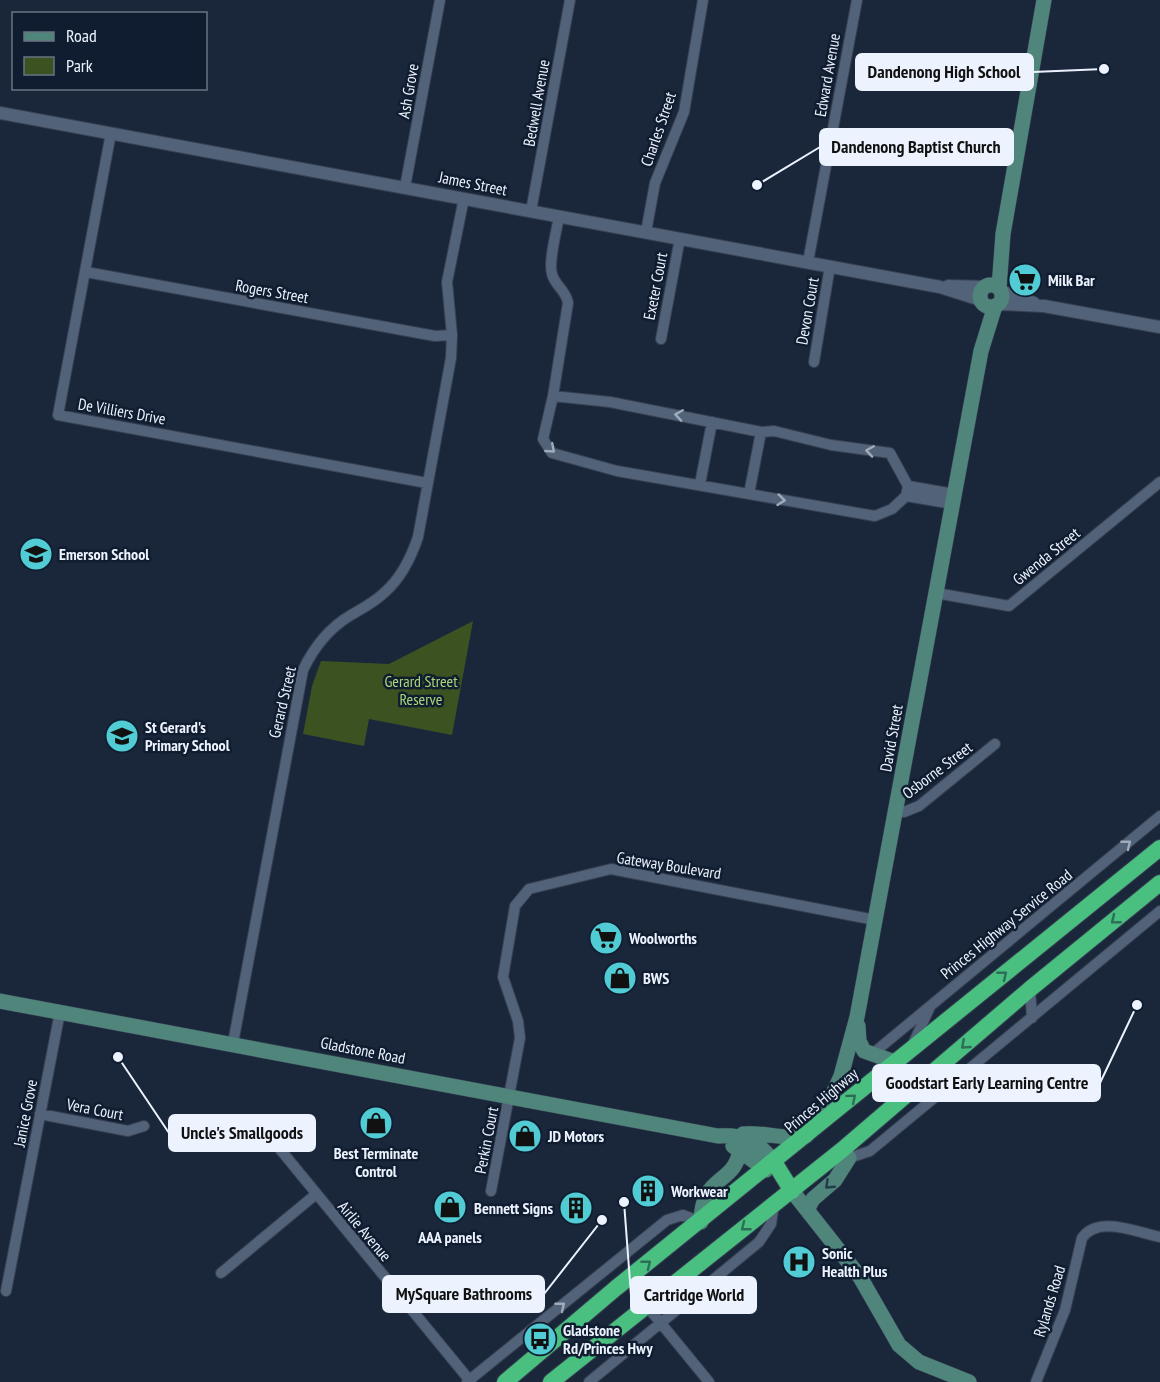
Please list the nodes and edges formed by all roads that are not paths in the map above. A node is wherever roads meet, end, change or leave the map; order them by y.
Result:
1 (440, 0) edge
2 (570, 0) edge
3 (703, 0) edge
4 (857, 0) edge
5 (1044, 0) edge
6 (0, 113) edge
7 (111, 133) junction
8 (405, 187) junction
9 (464, 198) junction
10 (531, 211) junction
11 (559, 216) junction
12 (646, 232) junction
13 (680, 238) junction
14 (808, 262) junction
15 (830, 266) junction
16 (86, 272) junction
17 (991, 296) junction
18 (1160, 327) edge
19 (452, 335) junction
20 (661, 339) dead end
21 (814, 362) dead end
22 (553, 396) junction
23 (712, 422) junction
24 (761, 432) junction
25 (1160, 482) edge
26 (427, 483) junction
27 (700, 484) junction
28 (907, 491) junction
29 (749, 494) junction
30 (953, 499) junction
31 (936, 593) junction
32 (995, 744) dead end
33 (896, 811) junction
34 (1160, 816) edge
35 (1160, 848) edge
36 (1160, 883) edge
37 (1160, 911) edge
38 (875, 920) junction
39 (1030, 989) junction
40 (0, 1001) edge
41 (930, 1005) junction
42 (60, 1012) junction
43 (857, 1017) junction
44 (1032, 1018) junction
45 (233, 1043) junction
46 (871, 1055) junction
47 (902, 1057) junction
48 (510, 1095) junction
49 (40, 1114) junction
50 (144, 1126) dead end
51 (261, 1126) dead end
52 (812, 1131) junction
53 (726, 1135) junction
54 (740, 1150) junction
55 (846, 1154) junction
56 (770, 1166) junction
57 (491, 1191) dead end
58 (792, 1191) junction
59 (315, 1195) junction
60 (774, 1204) junction
61 (807, 1210) junction
62 (701, 1222) junction
63 (1160, 1237) edge
64 (221, 1273) dead end
65 (6, 1291) dead end
66 (646, 1305) junction
67 (661, 1325) junction
68 (469, 1381) edge
69 (505, 1382) edge
70 (551, 1382) edge
71 (589, 1382) edge
72 (709, 1382) edge
73 (969, 1382) edge
74 (1036, 1382) edge

1 - 8 street, Ash Grove
2 - 10 street, Bedwell Avenue
3 - 12 street, Charles Street
4 - 14 street, Edward Avenue
5 - 17 main road, David Street
6 - 7 street, James Street
7 - 8 street, James Street
7 - 16 street, De Villiers Drive
8 - 9 street, James Street
9 - 10 street, James Street
9 - 19 street, Gerard Street
10 - 11 street, James Street
11 - 12 street, James Street
11 - 22 street
12 - 13 street, James Street
13 - 14 street, James Street
13 - 20 street, Exeter Court
14 - 15 street, James Street
15 - 17 street, James Street
15 - 21 street, Devon Court
16 - 19 street, Rogers Street
16 - 26 street, De Villiers Drive
17 - 18 street, James Street
17 - 30 main road, David Street
19 - 26 street, Gerard Street
23 -> 22 street
22 -> 27 street
23 - 24 street
23 - 27 street
28 -> 24 street
24 - 29 street
25 - 31 street, Gwenda Street
26 - 45 street, Gerard Street
27 - 29 street
29 -> 28 street
28 - 30 street
30 - 31 main road, David Street
31 - 33 main road, David Street
32 - 33 street, Osborne Street
33 - 38 main road, David Street
41 -> 34 street, Princes Highway Service Road
47 -> 35 highway, Princes Highway
36 -> 39 highway
37 - 44 street
38 - 43 main road, David Street
38 - 48 street, Gateway Boulevard
39 - 44 street
39 -> 55 highway
40 - 42 main road, Gladstone Road
41 - 46 street, Princes Highway Service Road
41 - 47 street
42 - 45 main road, Gladstone Road
42 - 49 street, Janice Grove
43 - 46 main road
43 - 52 main road, David Street
44 - 55 street
45 - 48 main road, Gladstone Road
46 - 47 main road
52 -> 47 highway, Princes Highway
48 - 53 main road, Gladstone Road
48 - 57 street, Perkin Court
49 - 50 street, Vera Court
49 - 65 street, Janice Grove
51 - 59 street, Airlie Avenue
52 - 53 main road
52 - 56 highway, Princes Highway
53 - 54 main road, Gladstone Road
53 - 56 main road, Gladstone Road
54 - 56 main road, Gladstone Road
54 - 62 main road
55 - 58 highway
55 -> 61 main road
56 - 58 highway
56 - 62 highway, Princes Highway
58 - 60 highway
58 - 61 main road
59 - 64 street
59 - 68 street, Airlie Avenue
60 -> 66 highway
60 - 67 street
61 - 73 main road
68 -> 62 street
69 -> 62 highway, Princes Highway
63 - 74 street, Rylands Road
66 - 67 street
66 - 70 highway
67 - 71 street
67 - 72 street

